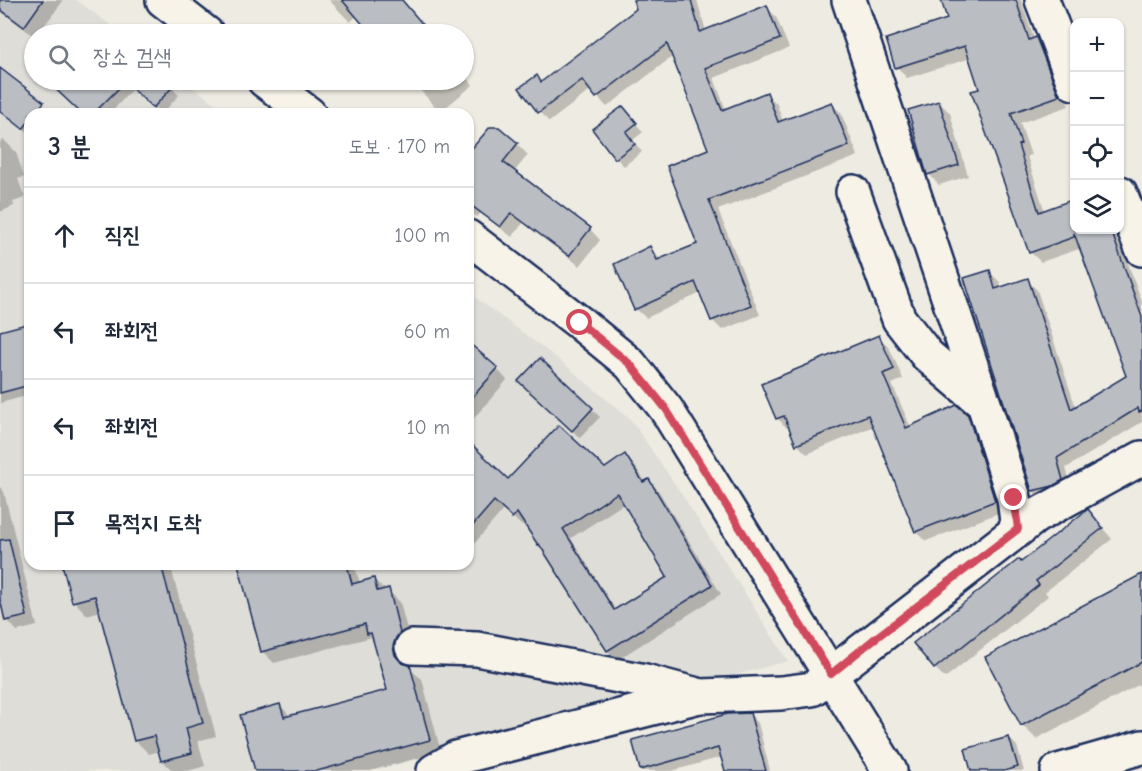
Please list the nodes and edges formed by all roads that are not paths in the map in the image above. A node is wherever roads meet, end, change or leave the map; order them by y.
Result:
1 (163, 0) edge
2 (849, 0) edge
3 (1042, 0) edge
4 (194, 24) edge
5 (1070, 73) edge
6 (277, 90) edge
7 (301, 108) edge
8 (853, 192) dead end
9 (1124, 205) edge
10 (474, 242) edge
11 (1142, 249) edge
12 (984, 404) junction
13 (1142, 458) edge
14 (1018, 529) junction
15 (412, 647) dead end
16 (831, 674) junction
17 (701, 696) junction
18 (1142, 747) edge
19 (434, 771) edge
20 (890, 771) edge
21 (1058, 771) edge

1 - 4 street
2 - 12 street
3 - 5 street
6 - 7 street
8 - 12 street
9 - 11 street
10 - 16 street
12 - 14 street
13 - 14 street
14 - 16 street
15 - 17 street
16 - 17 street
16 - 20 street
17 - 19 street
18 - 21 street

